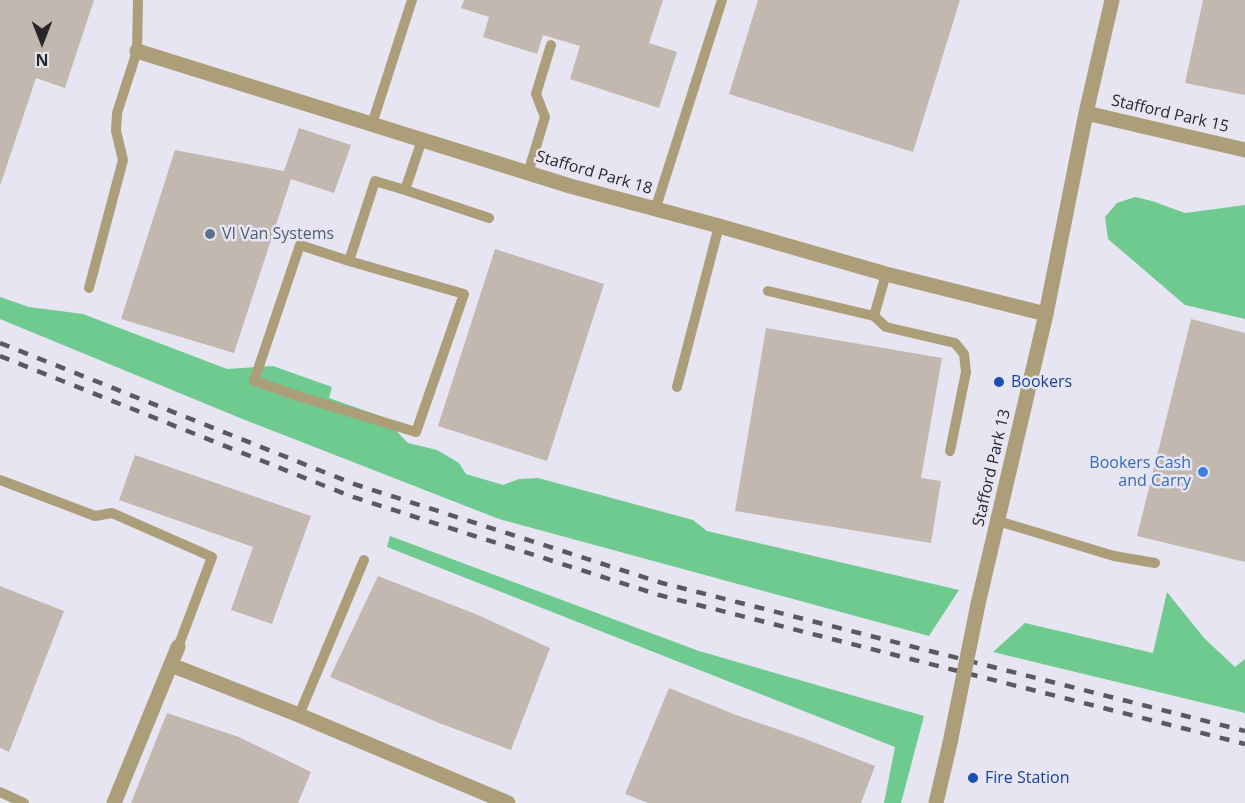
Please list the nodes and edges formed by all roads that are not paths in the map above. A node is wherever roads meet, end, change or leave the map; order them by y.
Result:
1 (138, 0) edge
2 (412, 0) edge
3 (722, 0) edge
4 (1112, 0) edge
5 (551, 45) dead end
6 (137, 51) junction
7 (1086, 113) junction
8 (372, 124) junction
9 (422, 140) junction
10 (1245, 150) edge
11 (528, 173) junction
12 (405, 190) junction
13 (655, 210) junction
14 (489, 218) dead end
15 (719, 226) junction
16 (350, 261) junction
17 (886, 274) junction
18 (89, 288) dead end
19 (768, 291) dead end
20 (1046, 314) junction
21 (874, 316) junction
22 (677, 387) dead end
23 (950, 452) dead end
24 (0, 480) edge
25 (998, 521) junction
26 (364, 560) dead end
27 (1155, 563) dead end
28 (178, 647) joint
29 (171, 665) junction
30 (299, 715) junction
31 (0, 792) edge
32 (24, 803) edge
33 (114, 803) edge
34 (508, 803) edge
35 (936, 803) edge

1 - 6 lane
2 - 8 lane
3 - 13 lane
4 - 7 street, Stafford Park 13
5 - 11 lane
6 - 8 street, Stafford Park 18
6 - 18 lane
7 - 10 street, Stafford Park 15
7 - 20 street, Stafford Park 13
8 - 9 street, Stafford Park 18
9 - 11 street, Stafford Park 18
9 - 12 lane
11 - 13 street, Stafford Park 18
12 - 14 lane
12 - 16 lane
13 - 15 street, Stafford Park 18
15 - 17 street, Stafford Park 18
15 - 22 lane
16 - 16 lane
17 - 20 street, Stafford Park 18
17 - 21 lane
19 - 21 lane
20 - 25 street, Stafford Park 13
21 - 23 lane
24 - 28 lane
25 - 27 lane
25 - 35 street, Stafford Park 13, bridge
26 - 30 lane
28 - 29 street
29 - 30 street
29 - 33 street
30 - 34 street
31 - 32 lane

